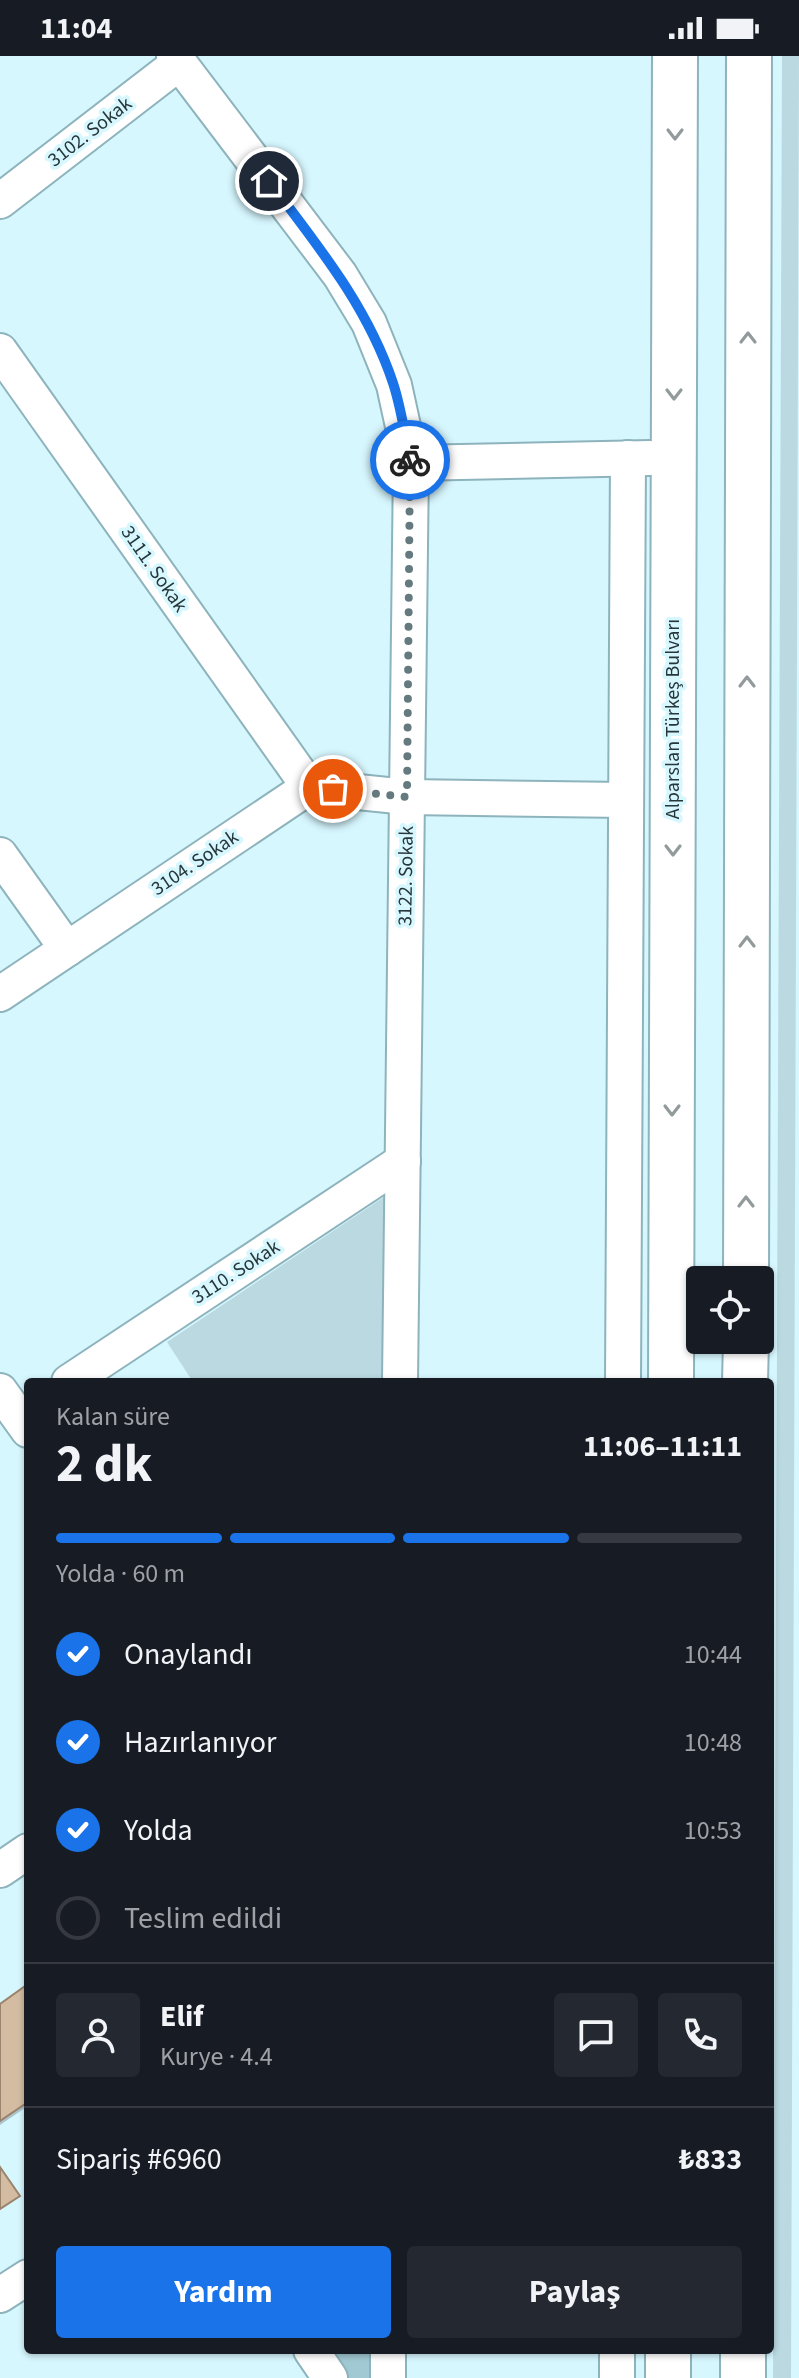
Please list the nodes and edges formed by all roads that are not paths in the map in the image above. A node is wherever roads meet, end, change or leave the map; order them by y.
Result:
1 (675, 56) edge
2 (749, 56) edge
3 (176, 59) edge
4 (0, 201) edge
5 (0, 351) edge
6 (674, 457) junction
7 (628, 458) junction
8 (411, 463) junction
9 (309, 787) junction
10 (407, 797) junction
11 (626, 800) junction
12 (0, 855) edge
13 (67, 949) junction
14 (0, 994) edge
15 (403, 1161) junction
16 (746, 1266) edge
17 (746, 1354) edge
18 (75, 1378) edge
19 (400, 1378) edge
20 (623, 1378) edge
21 (671, 1378) edge
22 (745, 1378) edge
23 (24, 1854) edge
24 (0, 1870) edge
25 (24, 2280) edge
26 (0, 2295) edge
27 (314, 2354) edge
28 (388, 2354) edge
29 (617, 2354) edge
30 (668, 2354) edge
31 (743, 2354) edge
32 (330, 2378) edge
33 (388, 2378) edge
34 (617, 2378) edge
35 (668, 2378) edge
36 (743, 2378) edge

1 -> 6 highway, Alparslan Türkeş Bulvarı
16 -> 2 highway
3 - 4 street, 3102. Sokak
3 - 8 street, 3122. Sokak
5 - 9 street, 3111. Sokak
6 - 7 street
6 -> 21 highway, Alparslan Türkeş Bulvarı
7 - 8 street
7 - 11 street
8 - 10 street, 3122. Sokak
9 - 10 street
9 - 13 street, 3104. Sokak
10 - 11 street
10 - 15 street, 3122. Sokak
11 - 20 street
12 - 13 street
13 - 14 street, 3104. Sokak
15 - 18 street, 3110. Sokak
15 - 19 street, 3122. Sokak
17 - 22 highway
23 - 24 street
25 - 26 street
27 - 32 street
28 - 33 street
29 - 34 street
30 - 35 highway
31 - 36 highway

